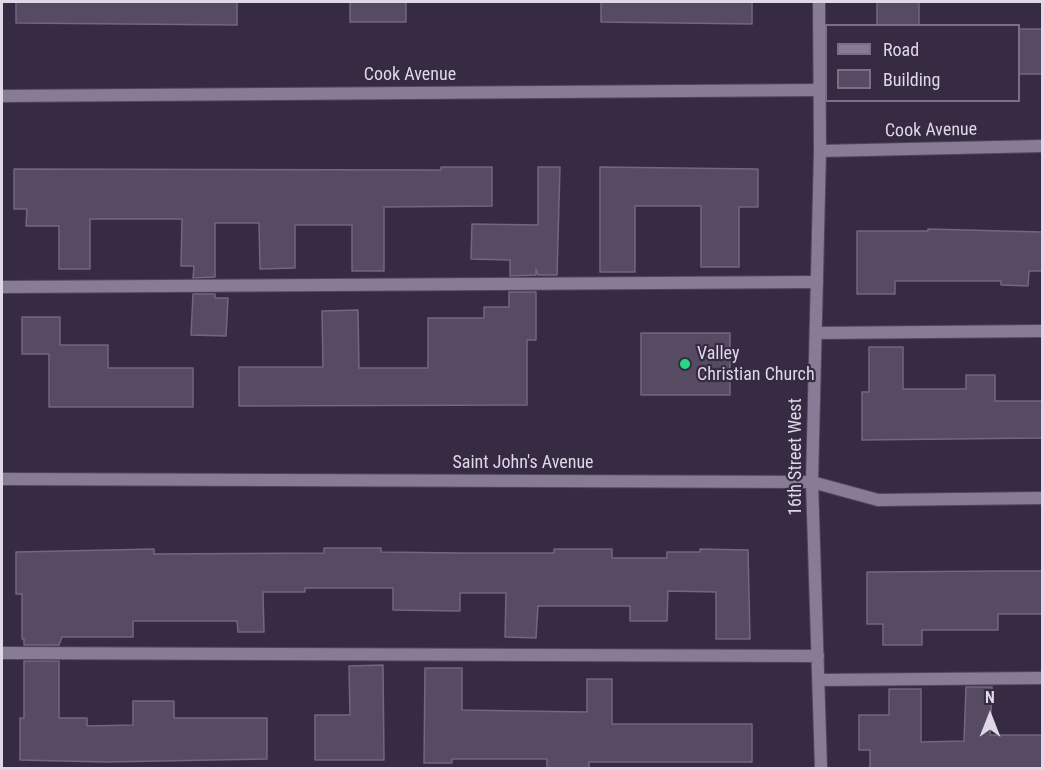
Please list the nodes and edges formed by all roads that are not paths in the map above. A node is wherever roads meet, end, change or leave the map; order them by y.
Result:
1 (819, 2) edge
2 (819, 90) junction
3 (2, 96) edge
4 (1042, 146) edge
5 (820, 151) junction
6 (817, 282) junction
7 (2, 287) edge
8 (1042, 331) edge
9 (816, 333) junction
10 (2, 479) edge
11 (812, 482) junction
12 (1042, 498) edge
13 (2, 653) edge
14 (818, 656) junction
15 (1042, 678) edge
16 (819, 680) junction
17 (821, 768) edge

1 - 2 street, 16th Street West
2 - 3 street, Cook Avenue
2 - 5 street, 16th Street West
4 - 5 street, Cook Avenue
5 - 6 street, 16th Street West
6 - 7 street
6 - 9 street, 16th Street West
8 - 9 street
9 - 11 street, 16th Street West
10 - 11 street, Saint John's Avenue
11 - 12 street, Saint John's Avenue
11 - 14 street, 16th Street West
13 - 14 street
14 - 16 street, 16th Street West
15 - 16 street
16 - 17 street, 16th Street West

